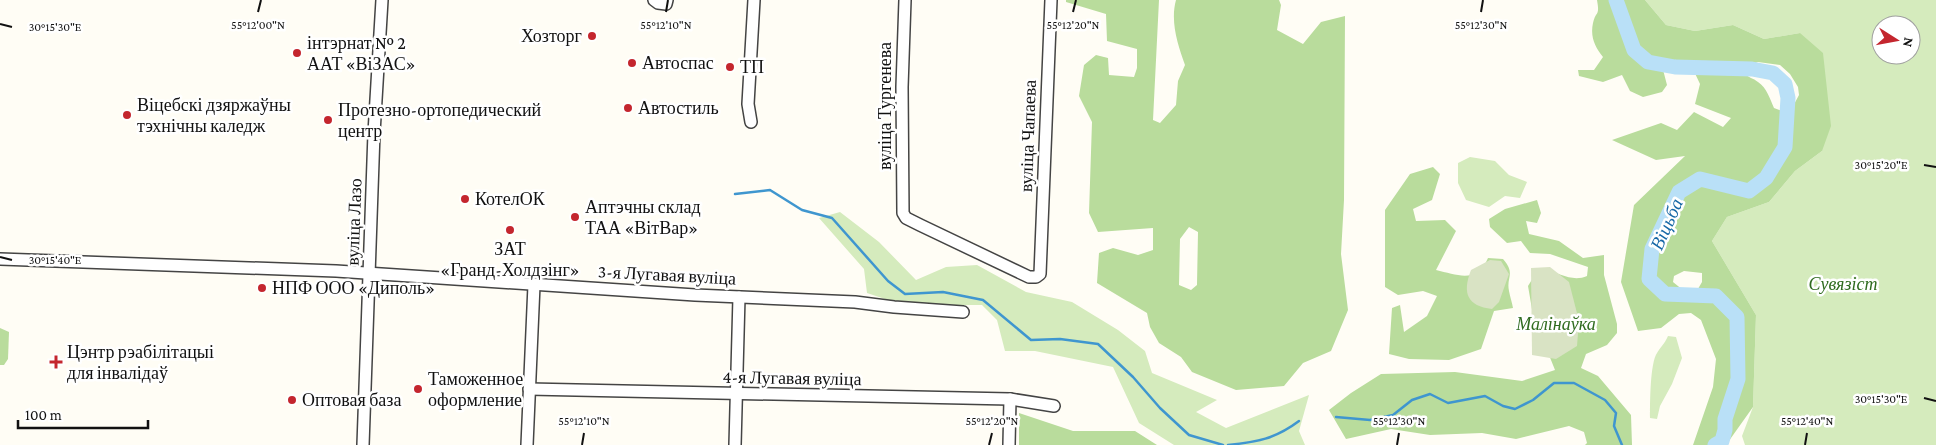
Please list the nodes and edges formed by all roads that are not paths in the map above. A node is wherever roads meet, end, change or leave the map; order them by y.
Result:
1 (382, 0) edge
2 (754, 0) edge
3 (904, 0) edge
4 (1051, 0) edge
5 (751, 122) dead end
6 (0, 259) edge
7 (369, 274) junction
8 (1040, 274) joint
9 (534, 285) junction
10 (739, 297) junction
11 (963, 312) dead end
12 (529, 389) junction
13 (736, 394) junction
14 (1010, 399) junction
15 (1054, 406) dead end
16 (363, 445) edge
17 (527, 445) edge
18 (735, 445) edge
19 (1009, 445) edge

1 - 7 street, вуліца Лазо
2 - 5 street
3 - 8 street, вуліца Тургенева
4 - 8 street, вуліца Чапаева
6 - 7 street, 3-я Лугавая вуліца
7 - 9 street, 3-я Лугавая вуліца
7 - 16 street, вуліца Лазо
9 - 10 street, 3-я Лугавая вуліца
9 - 12 street
10 - 11 street, 3-я Лугавая вуліца
10 - 13 street
12 - 13 street, 4-я Лугавая вуліца
12 - 17 street
13 - 14 street, 4-я Лугавая вуліца
13 - 18 street
14 - 15 street, 4-я Лугавая вуліца
14 - 19 street

